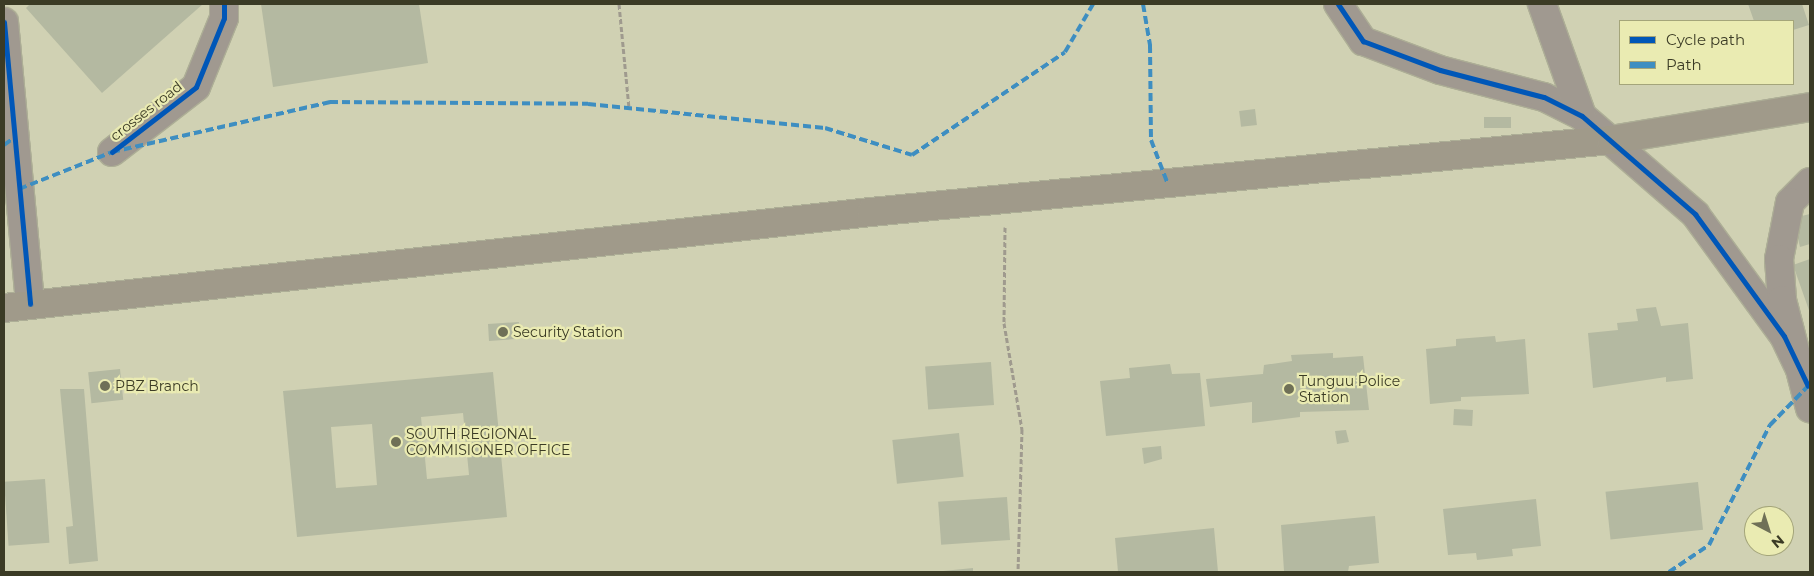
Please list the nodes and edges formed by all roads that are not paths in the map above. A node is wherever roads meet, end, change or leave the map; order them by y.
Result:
1 (224, 4) edge
2 (1338, 4) edge
3 (1542, 4) edge
4 (4, 22) edge
5 (1810, 107) edge
6 (1582, 116) junction
7 (1611, 140) junction
8 (112, 152) dead end
9 (1810, 182) edge
10 (30, 304) junction
11 (4, 308) edge
12 (1809, 397) edge

1 - 8 street, crosses road
2 - 6 street
3 - 6 street
4 - 10 street
5 - 7 main road
6 - 7 street
7 - 10 main road
7 - 12 street
9 - 12 street
10 - 11 main road

